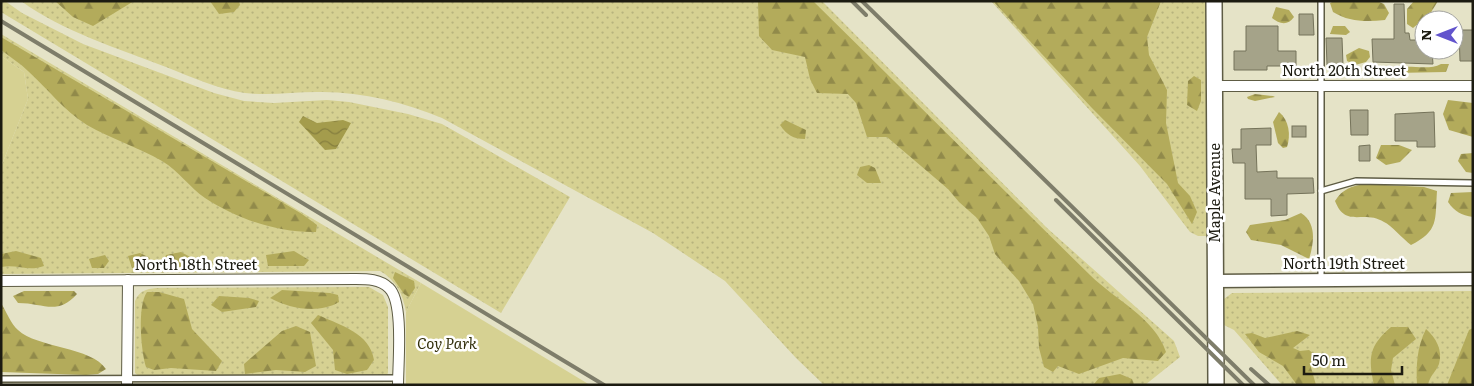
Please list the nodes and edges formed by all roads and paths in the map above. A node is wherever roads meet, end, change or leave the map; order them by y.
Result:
1 (1214, 1) edge
2 (1321, 1) edge
3 (1215, 86) junction
4 (1320, 86) junction
5 (1473, 86) edge
6 (1473, 183) edge
7 (1321, 191) junction
8 (1473, 279) edge
9 (128, 280) junction
10 (1321, 280) junction
11 (1, 281) edge
12 (1216, 281) junction
13 (1, 379) edge
14 (398, 382) edge
15 (127, 383) edge
16 (1216, 385) edge

1 - 3 main road, Maple Avenue
2 - 4 lane
3 - 4 street, North 20th Street
3 - 12 main road, Maple Avenue
4 - 5 street, North 20th Street
4 - 7 lane
6 - 7 lane
7 - 10 lane
8 - 10 street, North 19th Street
9 - 11 street, North 18th Street
9 - 14 street, North 18th Street
9 - 15 street
10 - 12 street, North 19th Street
12 - 16 main road, Maple Avenue
13 - 15 lane
14 - 15 lane

